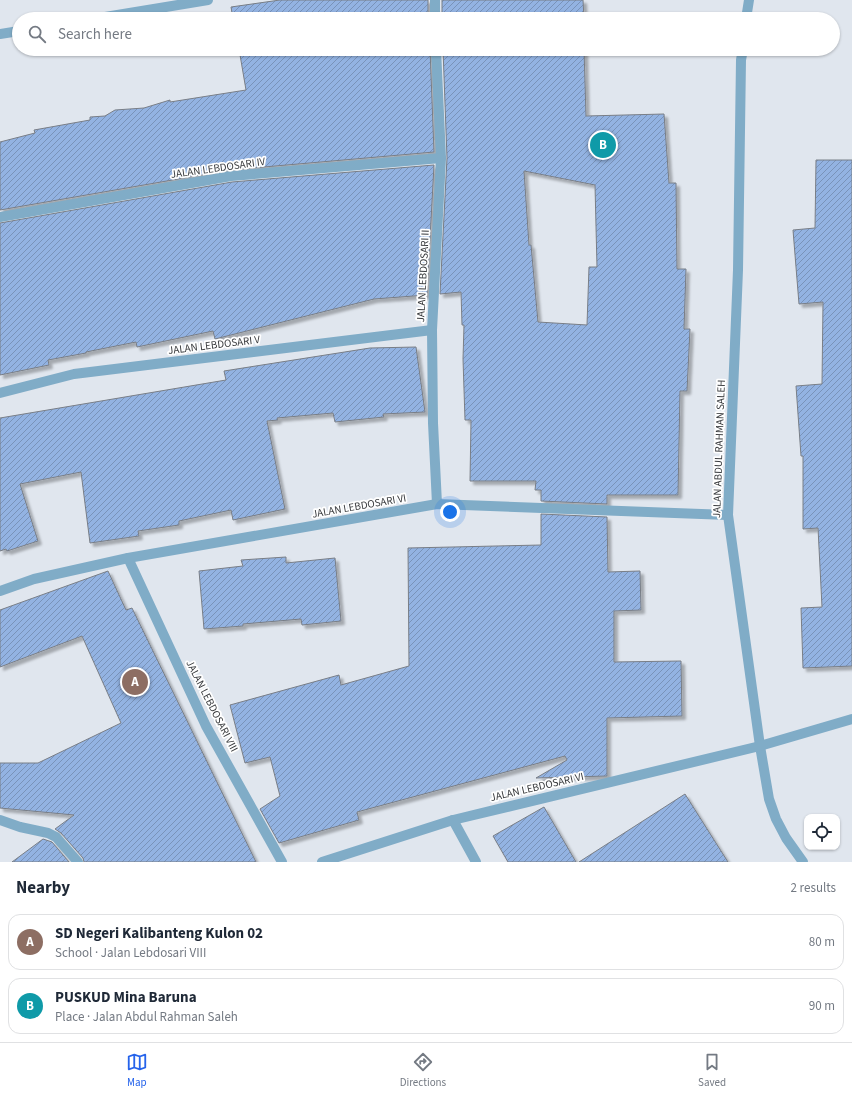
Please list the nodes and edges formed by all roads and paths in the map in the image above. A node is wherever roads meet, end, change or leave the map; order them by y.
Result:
1 (208, 0) edge
2 (435, 0) edge
3 (749, 0) edge
4 (135, 12) edge
5 (435, 12) edge
6 (747, 12) edge
7 (12, 32) edge
8 (0, 34) edge
9 (436, 56) edge
10 (742, 56) edge
11 (441, 158) junction
12 (0, 217) edge
13 (432, 330) junction
14 (0, 393) edge
15 (437, 504) junction
16 (728, 515) junction
17 (128, 558) junction
18 (0, 591) edge
19 (852, 719) edge
20 (760, 746) junction
21 (0, 820) edge
22 (453, 820) junction
23 (78, 862) edge
24 (282, 862) edge
25 (322, 862) edge
26 (476, 862) edge
27 (803, 862) edge

1 - 4 street
2 - 5 street
3 - 6 street
7 - 8 street
9 - 11 street, JALAN LEBDOSARI II
10 - 16 street, JALAN ABDUL RAHMAN SALEH
11 - 12 street, JALAN LEBDOSARI IV
11 - 13 street, JALAN LEBDOSARI II
13 - 14 street, JALAN LEBDOSARI V
13 - 15 street, JALAN LEBDOSARI II
15 - 16 street, JALAN LEBDOSARI VI
15 - 17 street, JALAN LEBDOSARI VI
16 - 20 street, JALAN ABDUL RAHMAN SALEH
17 - 18 street, JALAN LEBDOSARI VI
17 - 24 street, JALAN LEBDOSARI VIII
19 - 20 street, JALAN LEBDOSARI VI
20 - 22 street, JALAN LEBDOSARI VI
20 - 27 street, JALAN ABDUL RAHMAN SALEH
21 - 23 street
22 - 25 street, JALAN LEBDOSARI VI
22 - 26 street

